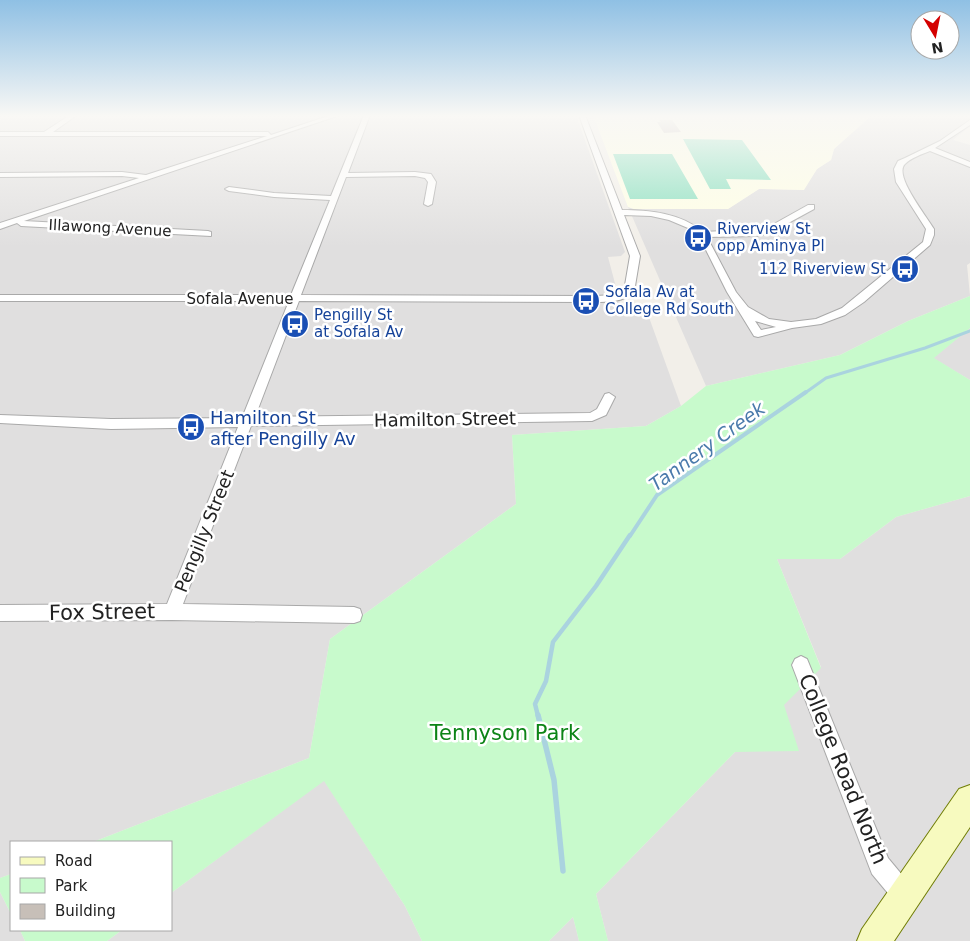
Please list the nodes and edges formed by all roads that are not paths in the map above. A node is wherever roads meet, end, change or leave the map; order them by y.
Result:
1 (204, 159) edge
2 (349, 159) edge
3 (599, 159) edge
4 (909, 159) edge
5 (0, 175) edge
6 (343, 175) junction
7 (146, 178) junction
8 (229, 189) dead end
9 (334, 198) junction
10 (428, 204) dead end
11 (811, 207) dead end
12 (620, 213) junction
13 (12, 222) junction
14 (0, 226) edge
15 (208, 234) dead end
16 (701, 235) junction
17 (629, 292) joint
18 (0, 298) edge
19 (295, 299) junction
20 (743, 309) junction
21 (800, 325) junction
22 (758, 334) junction
23 (754, 347) dead end
24 (609, 397) dead end
25 (0, 419) edge
26 (248, 423) junction
27 (172, 612) junction
28 (0, 613) edge
29 (354, 615) dead end
30 (801, 665) dead end
31 (970, 800) edge
32 (905, 896) junction
33 (874, 941) edge

1 - 7 street
2 - 6 street, Pengilly Street
3 - 12 street
4 - 21 street
5 - 7 street
6 - 9 street, Pengilly Street
6 - 10 street
7 - 13 street
8 - 9 street
9 - 19 street, Pengilly Street
11 - 16 street
12 - 16 street
12 - 17 street
13 - 14 street
13 - 15 street, Illawong Avenue
16 - 20 street
17 - 19 street, Sofala Avenue
18 - 19 street, Sofala Avenue
19 - 26 street, Pengilly Street
20 - 21 street
20 - 22 street
21 - 22 street
22 - 23 street
24 - 26 street, Hamilton Street
25 - 26 street, Hamilton Street
26 - 27 street, Pengilly Street
27 - 28 street, Fox Street
27 - 29 street, Fox Street
30 - 32 street, College Road North
31 - 32 main road
32 - 33 main road

